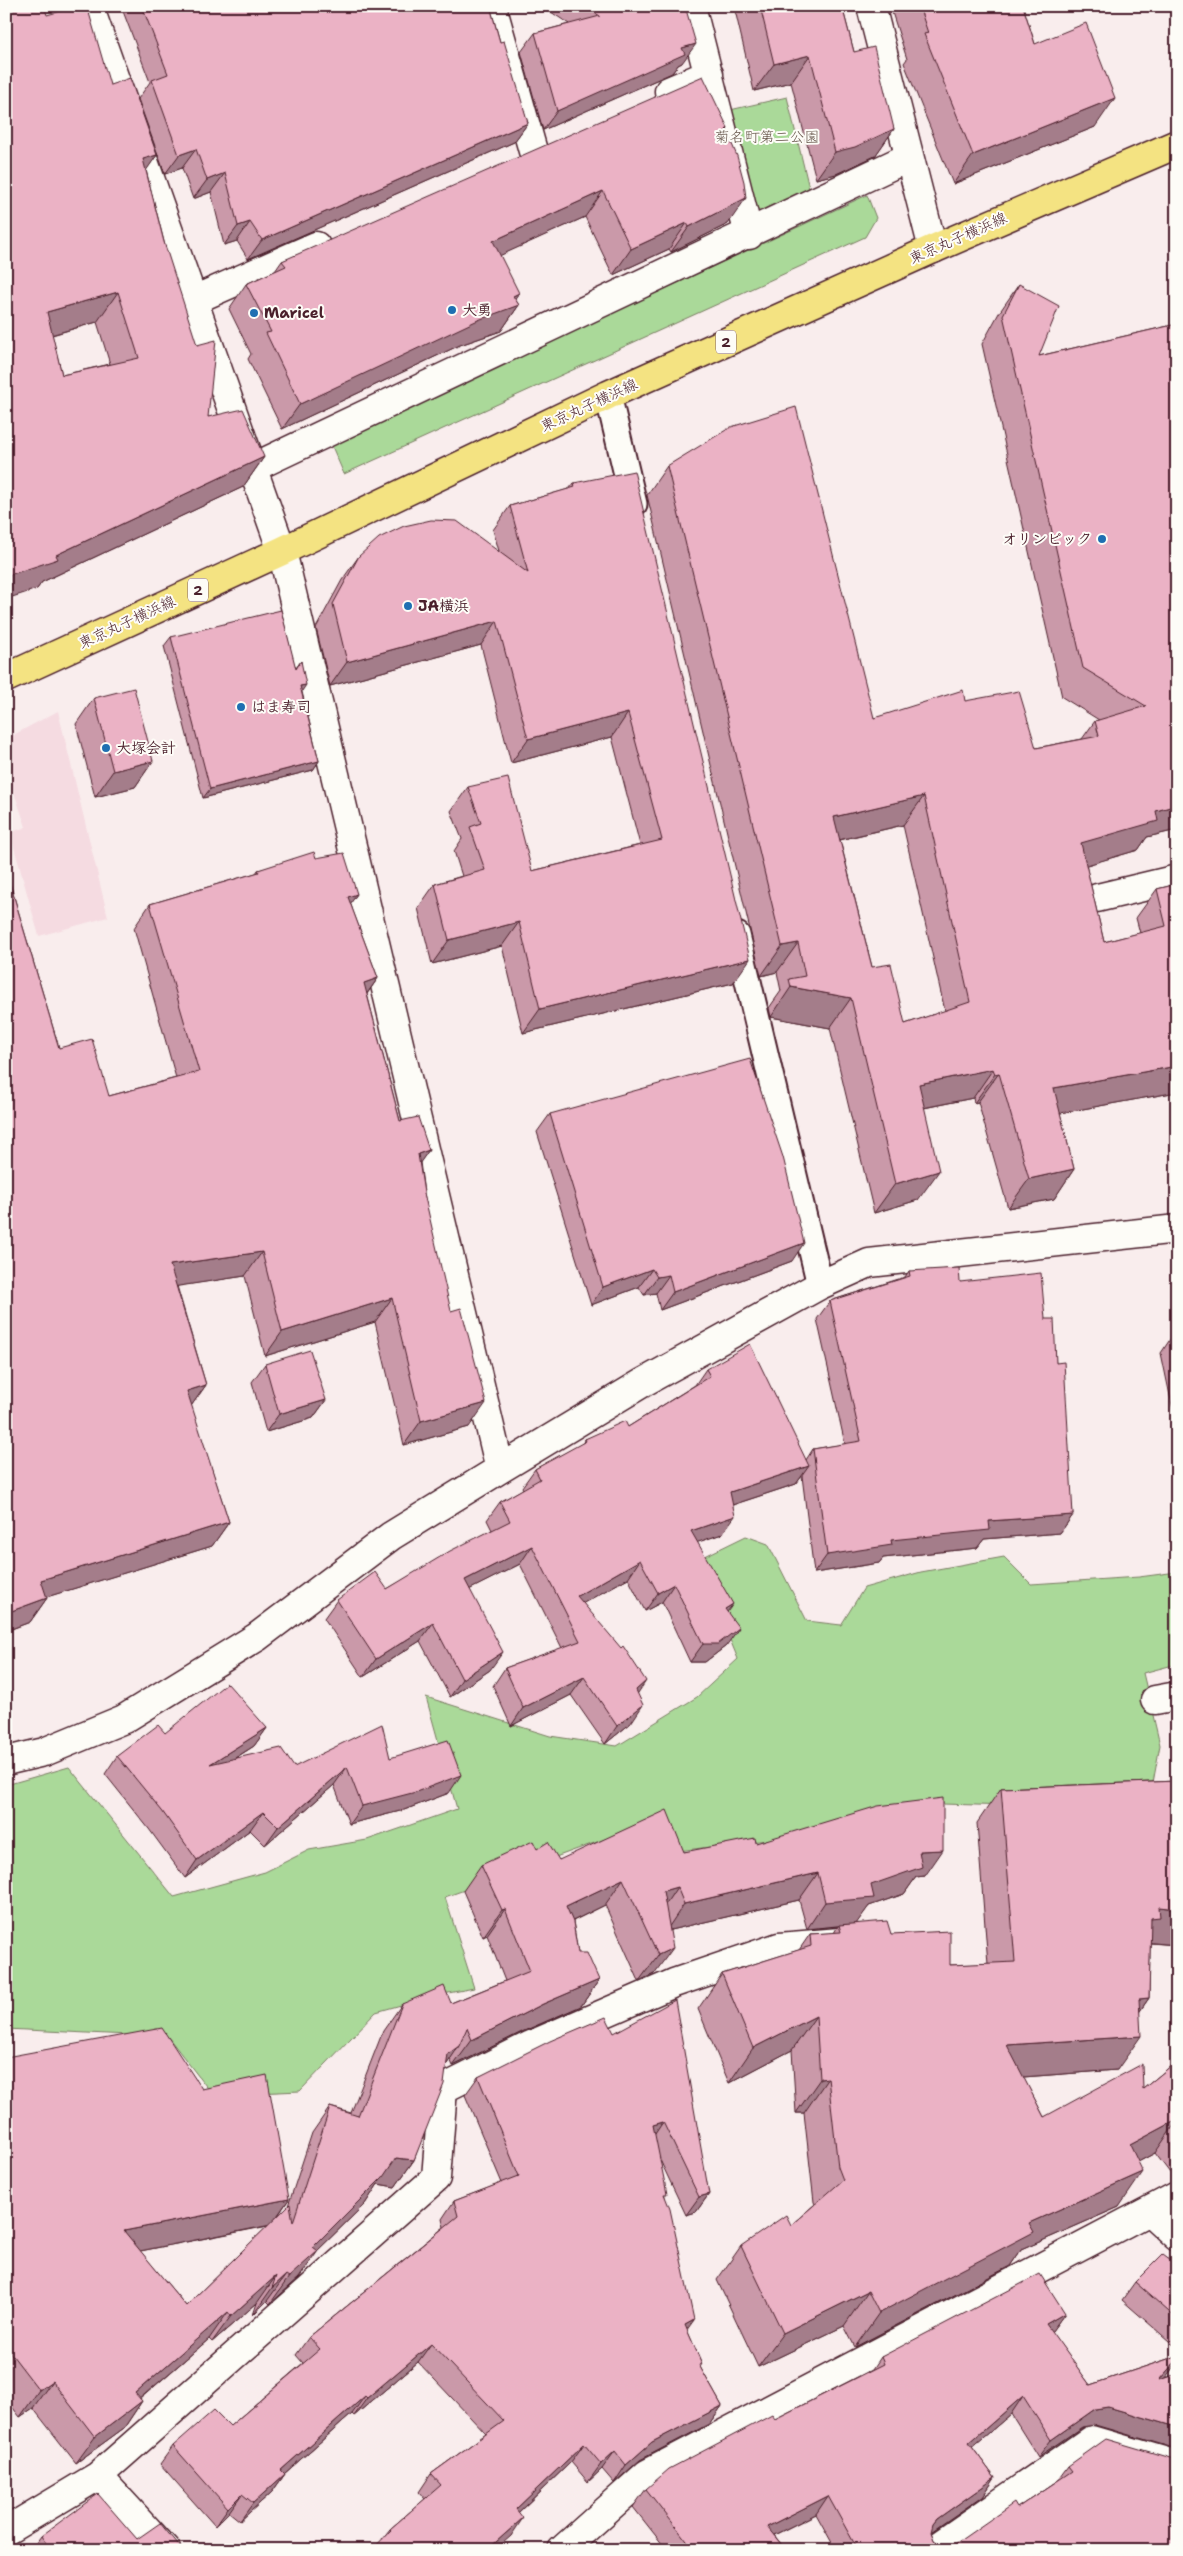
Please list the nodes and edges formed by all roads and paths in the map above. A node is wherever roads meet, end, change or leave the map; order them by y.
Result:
1 (89, 6) edge
2 (492, 6) edge
3 (691, 6) edge
4 (871, 6) edge
5 (708, 74) junction
6 (647, 101) edge
7 (560, 139) edge
8 (1177, 144) edge
9 (533, 151) junction
10 (909, 157) junction
11 (506, 163) edge
12 (749, 235) junction
13 (336, 238) edge
14 (933, 249) junction
15 (194, 300) junction
16 (608, 395) junction
17 (252, 468) junction
18 (641, 530) edge
19 (282, 551) junction
20 (6, 678) edge
21 (1177, 879) edge
22 (1097, 898) dead end
23 (733, 917) edge
24 (1177, 1229) edge
25 (820, 1285) junction
26 (500, 1469) junction
27 (6, 1760) edge
28 (862, 1940) edge
29 (1177, 2196) edge
30 (1149, 2211) junction
31 (1177, 2237) edge
32 (1177, 2465) edge
33 (98, 2476) junction
34 (12, 2518) edge
35 (934, 2549) edge
36 (166, 2550) edge
37 (562, 2550) edge

1 - 15 street
2 - 9 street
3 - 5 street
4 - 10 street
5 - 6 street
5 - 12 street
7 - 9 street
8 - 14 main road, 東京丸子横浜線 / 2
9 - 11 street
10 - 12 street
10 - 14 street
12 - 17 street
13 - 15 street
14 - 16 main road, 東京丸子横浜線 / 2
15 - 17 street
16 - 18 street
16 - 19 main road, 東京丸子横浜線 / 2
17 - 19 street
19 - 20 main road, 東京丸子横浜線 / 2
19 - 26 street
21 - 22 street
23 - 25 street
24 - 25 street
25 - 26 street
26 - 27 street
28 - 33 street
29 - 30 street
30 - 31 street
30 - 37 street
32 - 35 street
33 - 34 street
33 - 36 street

